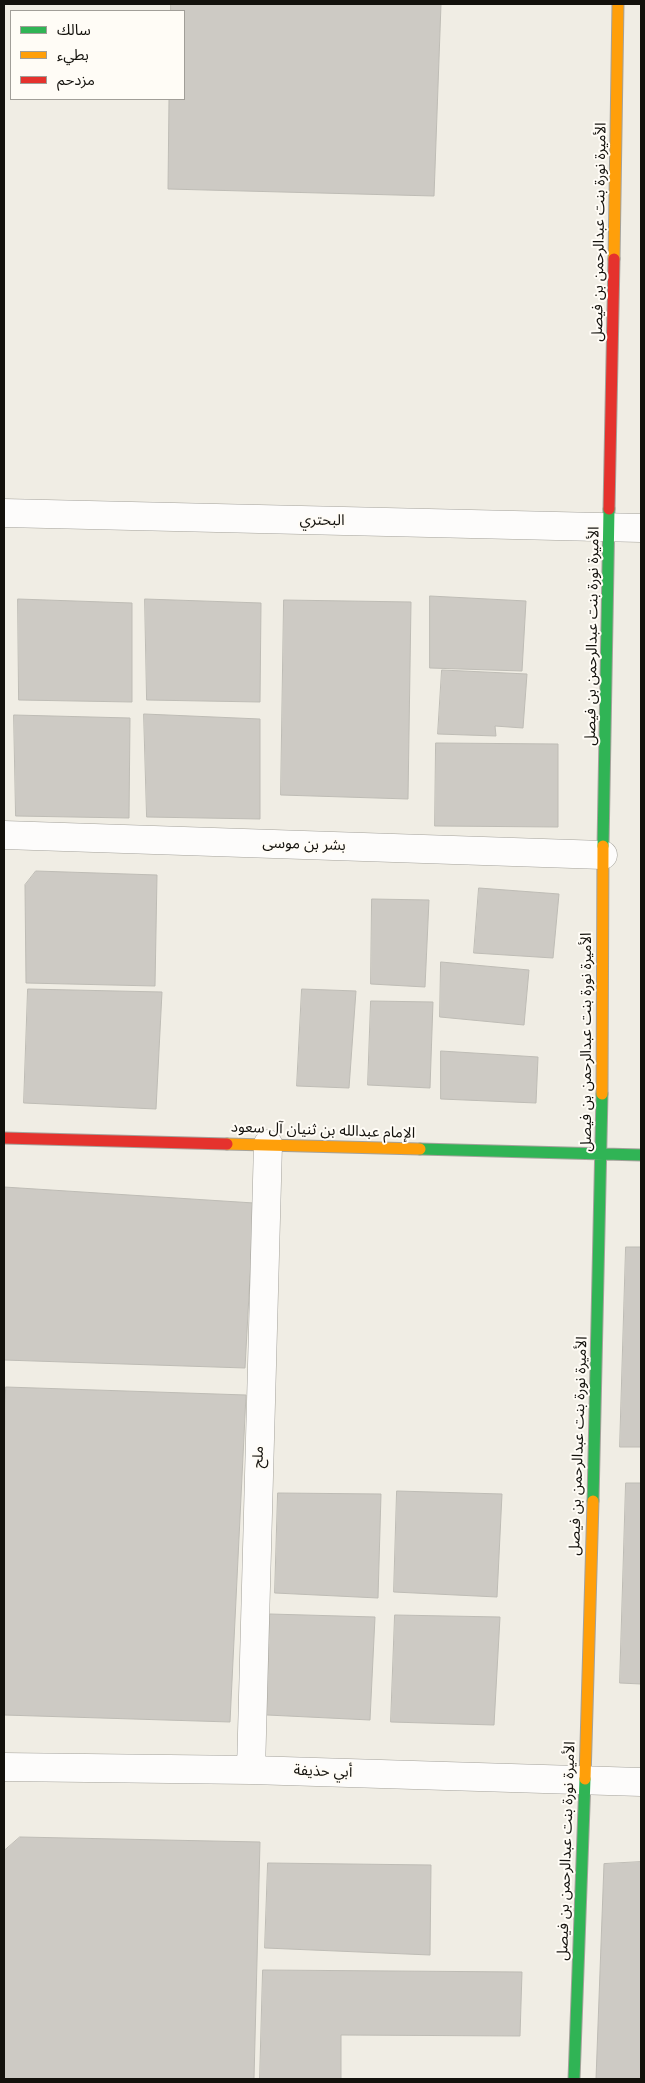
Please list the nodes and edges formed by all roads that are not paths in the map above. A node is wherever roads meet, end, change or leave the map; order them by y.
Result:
1 (618, 4) edge
2 (4, 513) edge
3 (610, 528) junction
4 (641, 528) edge
5 (4, 835) edge
6 (603, 855) junction
7 (4, 1138) edge
8 (268, 1144) junction
9 (602, 1155) junction
10 (641, 1155) edge
11 (4, 1767) edge
12 (251, 1770) junction
13 (585, 1780) junction
14 (641, 1782) edge
15 (574, 2079) edge

1 - 3 street, الأميرة نورة بنت عبدالرحمن بن فيصل
2 - 3 street, البحتري
3 - 4 street, البحتري
3 - 6 street, الأميرة نورة بنت عبدالرحمن بن فيصل
5 - 6 street, بشر بن موسى
6 - 9 street, الأميرة نورة بنت عبدالرحمن بن فيصل
7 - 8 street, الإمام عبدالله بن ثنيان آل سعود
8 - 9 street, الإمام عبدالله بن ثنيان آل سعود
8 - 12 street, ملح
9 - 10 street, الإمام عبدالله بن ثنيان آل سعود
9 - 13 street, الأميرة نورة بنت عبدالرحمن بن فيصل
11 - 12 street, أبي حذيفة
12 - 13 street, أبي حذيفة
13 - 14 street, أبي حذيفة
13 - 15 street, الأميرة نورة بنت عبدالرحمن بن فيصل

